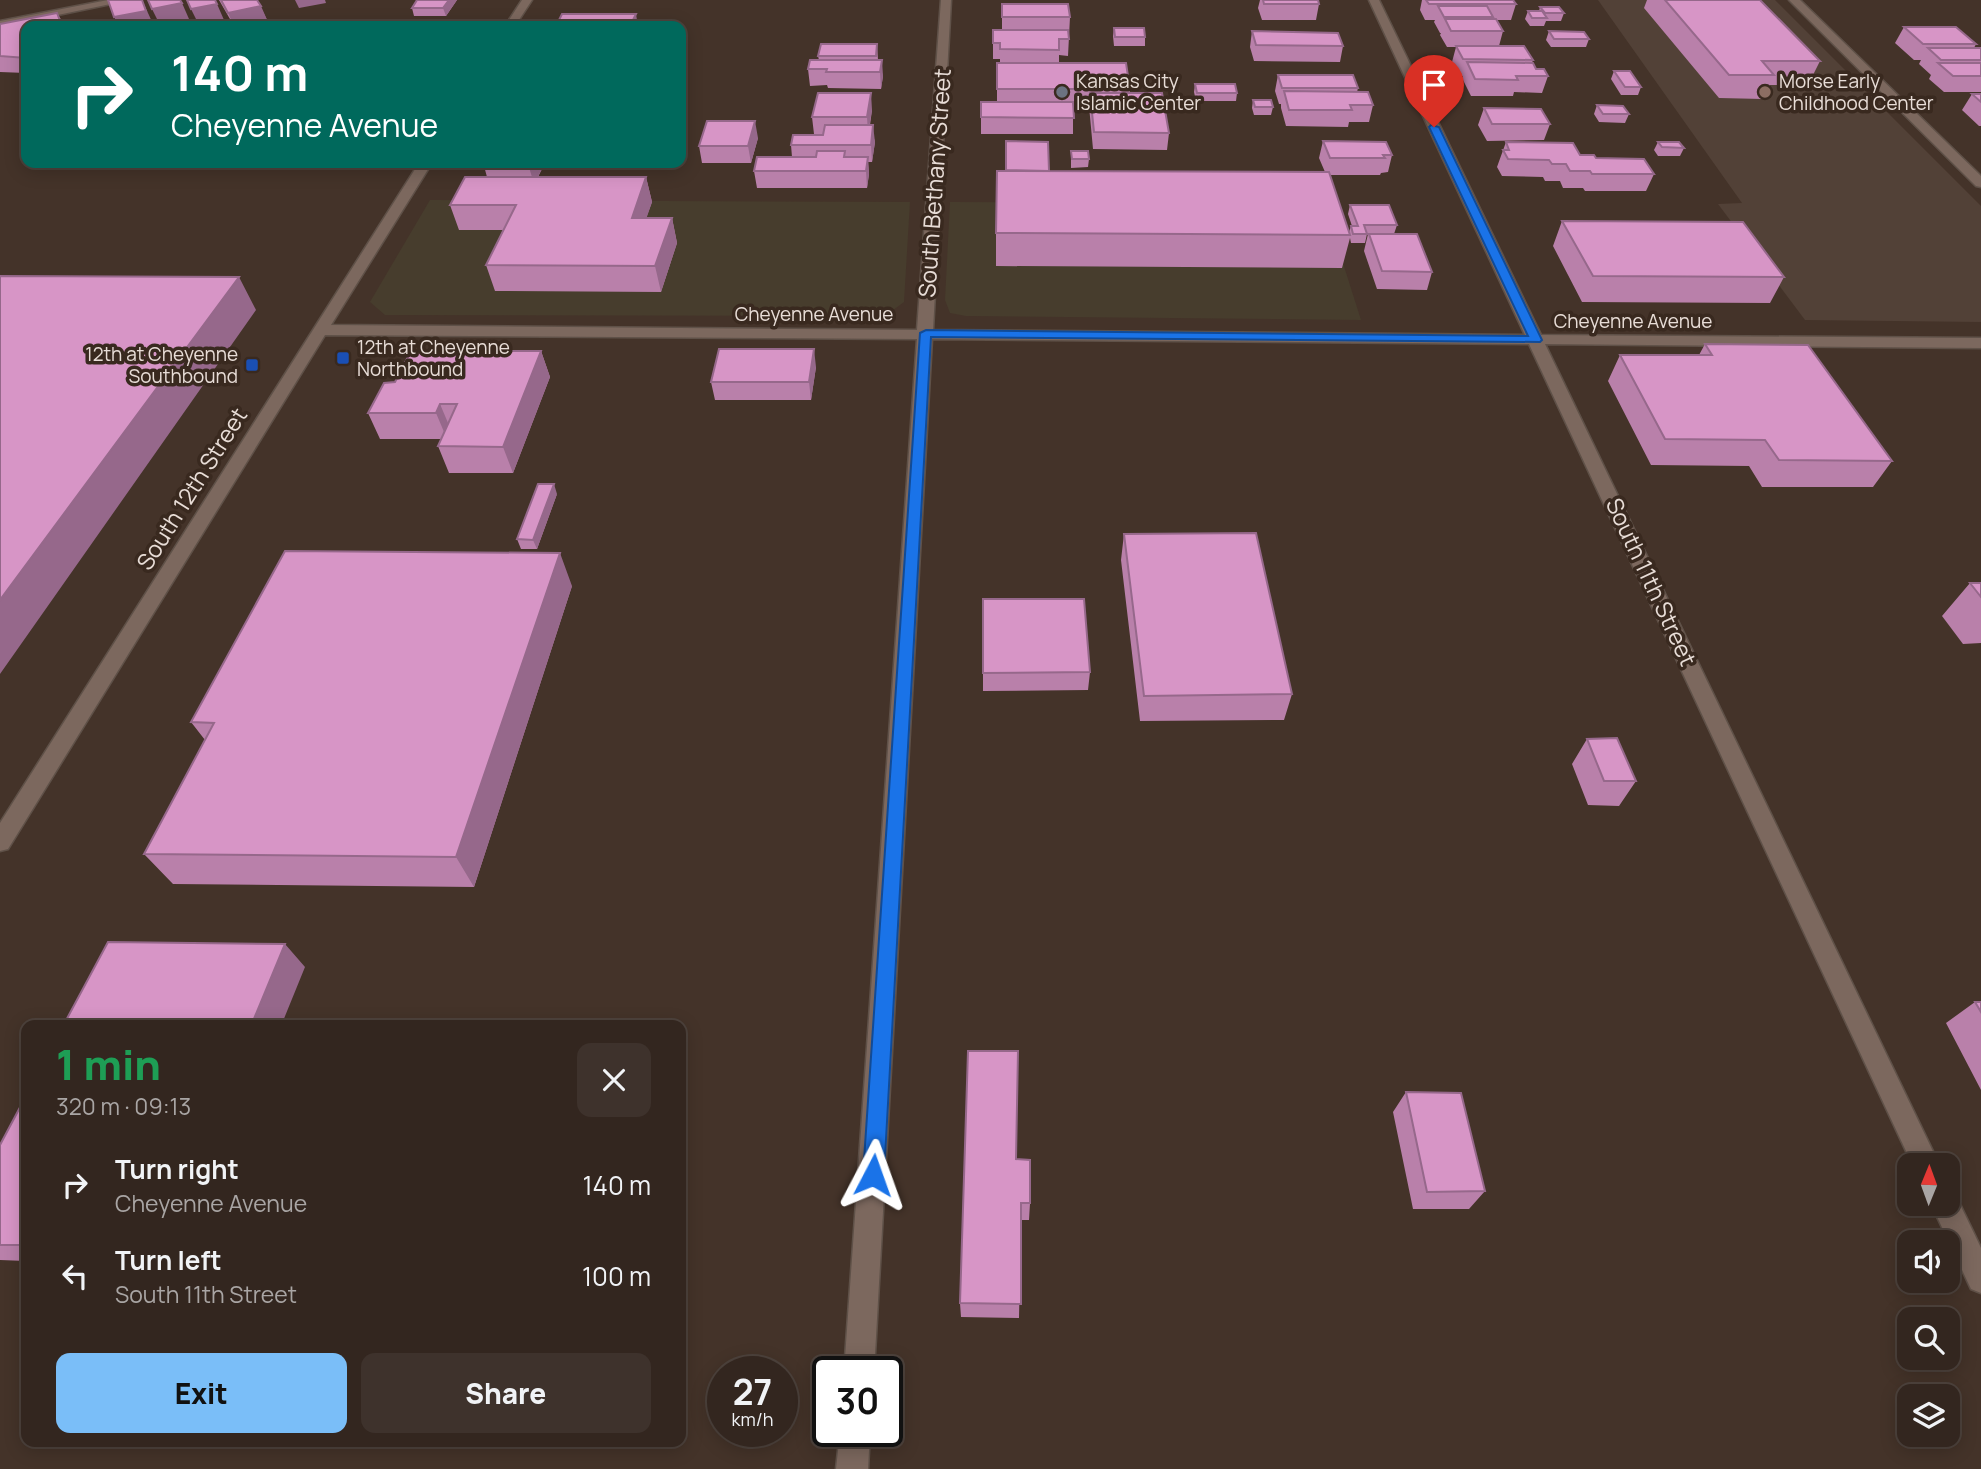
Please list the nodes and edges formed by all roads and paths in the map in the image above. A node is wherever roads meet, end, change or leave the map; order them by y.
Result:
1 (125, 0) edge
2 (527, 0) edge
3 (946, 0) edge
4 (1374, 0) edge
5 (1794, 0) edge
6 (513, 21) edge
7 (0, 24) edge
8 (422, 168) edge
9 (1981, 183) edge
10 (320, 330) junction
11 (926, 333) junction
12 (1536, 340) junction
13 (1981, 342) edge
14 (0, 842) edge
15 (1921, 1153) edge
16 (1951, 1216) edge
17 (1981, 1279) edge
18 (860, 1356) edge
19 (854, 1447) edge
20 (852, 1469) edge

1 - 7 street
2 - 6 street
3 - 11 street, South Bethany Street
4 - 12 street, South 11th Street
5 - 9 street
8 - 10 street, South 12th Street
10 - 11 street, Cheyenne Avenue
10 - 14 street, South 12th Street
11 - 12 street, Cheyenne Avenue
11 - 18 street, South Bethany Street
12 - 13 street, Cheyenne Avenue
12 - 15 street, South 11th Street
16 - 17 street
19 - 20 street

